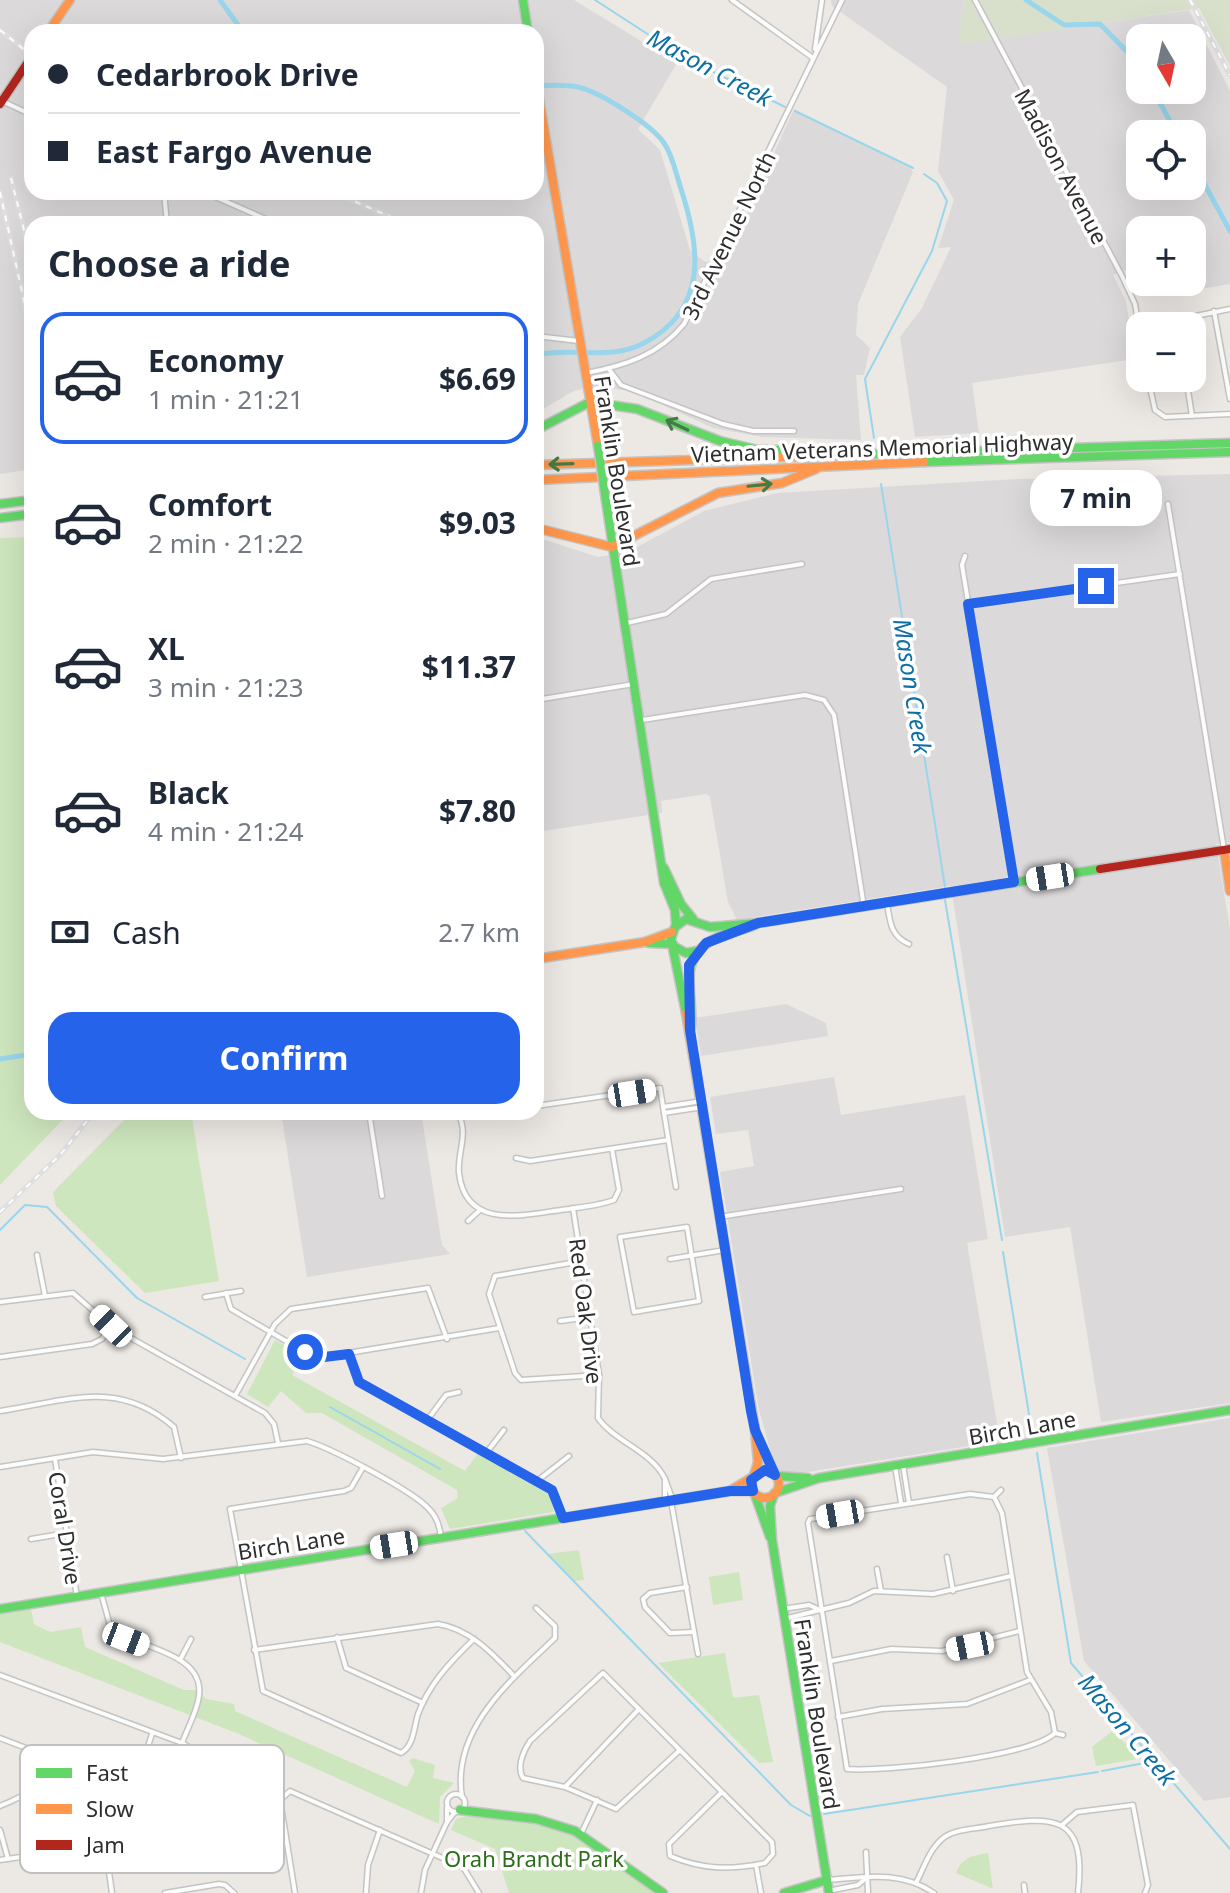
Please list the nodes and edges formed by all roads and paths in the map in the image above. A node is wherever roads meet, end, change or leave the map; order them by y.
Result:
1 (70, 0) edge
2 (523, 0) edge
3 (732, 0) edge
4 (822, 0) edge
5 (842, 0) edge
6 (975, 0) edge
7 (54, 24) edge
8 (527, 24) edge
9 (813, 58) junction
10 (24, 68) edge
11 (1, 102) edge
12 (24, 112) edge
13 (544, 132) edge
14 (222, 200) edge
15 (259, 216) edge
16 (1230, 309) edge
17 (1214, 311) junction
18 (1136, 312) edge
19 (1206, 313) edge
20 (544, 338) edge
21 (580, 349) junction
22 (608, 368) junction
23 (585, 373) junction
24 (1151, 392) edge
25 (1188, 392) edge
26 (1230, 399) edge
27 (590, 402) junction
28 (1230, 414) edge
29 (1192, 416) junction
30 (544, 426) edge
31 (794, 431) dead end
32 (1230, 443) edge
33 (891, 452) junction
34 (1230, 452) edge
35 (544, 465) edge
36 (824, 465) junction
37 (544, 480) edge
38 (24, 501) edge
39 (0, 504) edge
40 (1168, 504) dead end
41 (24, 515) edge
42 (0, 518) edge
43 (544, 531) edge
44 (612, 547) junction
45 (965, 556) dead end
46 (802, 564) dead end
47 (1180, 574) junction
48 (968, 604) junction
49 (624, 624) junction
50 (634, 684) junction
51 (544, 699) edge
52 (640, 721) junction
53 (1227, 850) edge
54 (664, 868) junction
55 (1014, 882) junction
56 (1230, 891) edge
57 (887, 903) junction
58 (864, 907) junction
59 (694, 919) junction
60 (758, 923) junction
61 (704, 925) junction
62 (674, 928) junction
63 (645, 942) junction
64 (909, 944) dead end
65 (674, 945) junction
66 (700, 949) junction
67 (544, 958) edge
68 (690, 1030) junction
69 (702, 1104) junction
70 (544, 1105) edge
71 (664, 1110) junction
72 (370, 1120) edge
73 (460, 1120) edge
74 (668, 1140) junction
75 (612, 1149) junction
76 (516, 1158) dead end
77 (676, 1187) dead end
78 (901, 1189) dead end
79 (382, 1196) dead end
80 (573, 1208) junction
81 (480, 1210) junction
82 (719, 1217) junction
83 (468, 1221) dead end
84 (725, 1250) junction
85 (37, 1255) dead end
86 (693, 1255) junction
87 (670, 1259) dead end
88 (582, 1261) junction
89 (241, 1291) dead end
90 (226, 1293) junction
91 (45, 1296) junction
92 (205, 1297) dead end
93 (0, 1302) edge
94 (590, 1317) junction
95 (560, 1321) dead end
96 (111, 1326) junction
97 (499, 1328) junction
98 (270, 1333) junction
99 (447, 1339) junction
100 (349, 1354) junction
101 (0, 1357) edge
102 (599, 1375) junction
103 (459, 1392) dead end
104 (235, 1396) junction
105 (1230, 1410) edge
106 (0, 1411) edge
107 (428, 1419) junction
108 (504, 1430) dead end
109 (755, 1430) junction
110 (278, 1443) junction
111 (487, 1452) junction
112 (569, 1456) dead end
113 (181, 1458) junction
114 (55, 1459) junction
115 (899, 1466) junction
116 (0, 1467) edge
117 (362, 1469) junction
118 (754, 1476) junction
119 (776, 1476) junction
120 (819, 1478) junction
121 (537, 1481) junction
122 (1001, 1490) dead end
123 (730, 1491) junction
124 (754, 1492) junction
125 (774, 1494) junction
126 (994, 1497) junction
127 (669, 1501) junction
128 (909, 1503) junction
129 (901, 1504) junction
130 (563, 1518) junction
131 (67, 1533) junction
132 (441, 1538) junction
133 (31, 1539) dead end
134 (772, 1540) junction
135 (947, 1557) dead end
136 (877, 1569) dead end
137 (239, 1570) junction
138 (1011, 1576) junction
139 (687, 1587) junction
140 (881, 1591) junction
141 (953, 1591) junction
142 (101, 1593) junction
143 (77, 1597) junction
144 (536, 1608) dead end
145 (0, 1609) edge
146 (783, 1609) junction
147 (820, 1610) junction
148 (784, 1619) junction
149 (1019, 1631) junction
150 (694, 1632) junction
151 (337, 1637) junction
152 (191, 1639) dead end
153 (474, 1639) junction
154 (254, 1650) junction
155 (698, 1654) dead end
156 (180, 1660) junction
157 (830, 1661) junction
158 (0, 1675) edge
159 (514, 1676) junction
160 (1030, 1680) junction
161 (423, 1703) junction
162 (639, 1709) junction
163 (838, 1717) junction
164 (1055, 1733) junction
165 (152, 1734) junction
166 (1063, 1735) dead end
167 (0, 1738) edge
168 (182, 1743) junction
169 (148, 1745) edge
170 (186, 1745) edge
171 (20, 1746) edge
172 (680, 1750) junction
173 (460, 1782) junction
174 (565, 1787) junction
175 (722, 1792) junction
176 (20, 1795) edge
177 (284, 1796) edge
178 (450, 1796) junction
179 (597, 1800) junction
180 (460, 1805) junction
181 (0, 1806) edge
182 (447, 1806) junction
183 (447, 1822) junction
184 (284, 1825) edge
185 (1062, 1825) junction
186 (380, 1829) junction
187 (0, 1830) edge
188 (581, 1834) junction
189 (866, 1852) dead end
190 (433, 1853) junction
191 (20, 1857) edge
192 (8, 1859) junction
193 (0, 1860) edge
194 (756, 1865) junction
195 (109, 1873) edge
196 (865, 1879) junction
197 (827, 1880) junction
198 (917, 1881) junction
199 (1024, 1885) dead end
200 (177, 1892) edge
201 (828, 1892) edge
202 (1146, 1892) edge
203 (112, 1893) edge
204 (165, 1893) edge
205 (234, 1893) edge
206 (295, 1893) edge
207 (366, 1893) edge
208 (421, 1893) edge
209 (479, 1893) edge
210 (663, 1893) edge
211 (761, 1893) edge
212 (784, 1893) edge
213 (817, 1893) edge
214 (868, 1893) edge
215 (934, 1893) edge
216 (1025, 1893) edge
217 (1078, 1893) edge

1 - 7 main road
2 - 8 main road
3 - 9 street
4 - 9 street
5 - 9 street, 3rd Avenue North
6 - 18 street, Madison Avenue
9 - 22 street, 3rd Avenue North
10 - 11 main road
11 - 12 street
13 - 21 main road, Franklin Boulevard
14 - 15 street
16 - 17 street
17 - 19 street
17 - 26 street
20 - 21 street
21 - 23 main road, Franklin Boulevard
22 - 23 street, 3rd Avenue North
22 - 31 street
23 - 27 main road, Franklin Boulevard
24 - 29 street
25 - 29 street
27 - 30 main road
33 -> 27 main road
27 - 44 main road, Franklin Boulevard, bridge
28 - 29 street
32 - 33 main road, Vietnam Veterans Memorial Highway
33 -> 35 main road, Vietnam Veterans Memorial Highway
34 - 36 main road, Vietnam Veterans Memorial Highway
36 - 37 main road, Vietnam Veterans Memorial Highway
44 -> 36 main road
38 - 39 main road
40 - 47 street
41 - 42 main road
43 - 44 main road
44 - 49 main road, Franklin Boulevard
45 - 48 street
46 - 49 street
47 - 48 street
47 - 53 street
48 - 55 street
49 - 50 main road, Franklin Boulevard
50 - 51 street
50 - 52 main road, Franklin Boulevard
52 - 54 main road, Franklin Boulevard
52 - 58 street
53 - 55 main road
53 - 56 main road
54 - 59 main road, Franklin Boulevard
54 - 62 main road, Franklin Boulevard
55 - 57 main road
57 - 58 main road
57 - 64 street
58 - 60 main road
59 - 61 main road, Franklin Boulevard
59 - 62 main road
60 - 61 main road
60 - 66 main road
61 - 66 main road, Franklin Boulevard
62 - 63 main road
62 - 65 main road, Franklin Boulevard
63 - 65 main road
63 - 67 main road
65 - 66 main road
65 - 68 main road, Franklin Boulevard
66 - 68 main road, Franklin Boulevard
68 - 69 main road, Franklin Boulevard
69 - 71 street
69 - 82 main road, Franklin Boulevard
70 - 71 street
71 - 74 street
72 - 79 street
73 - 81 street
74 - 75 street
74 - 77 street
75 - 76 street
75 - 80 street
78 - 82 street
80 - 81 street
80 - 88 street, Red Oak Drive
81 - 83 street
82 - 84 main road, Franklin Boulevard
84 - 86 street
84 - 109 main road, Franklin Boulevard
85 - 91 street
86 - 86 street
86 - 87 street
88 - 94 street, Red Oak Drive
88 - 97 street
89 - 90 street
90 - 92 street
90 - 98 street
91 - 93 street
91 - 96 street
94 - 95 street
94 - 102 street, Red Oak Drive
96 - 101 street
96 - 104 street
97 - 99 street
97 - 102 street
98 - 99 street
98 - 100 street
98 - 104 street
99 - 100 street
100 - 107 street
102 - 127 street, Red Oak Drive
103 - 107 street
104 - 110 street
105 - 115 main road, Birch Lane
106 - 113 street
107 - 111 street
108 - 111 street
109 - 118 main road, Franklin Boulevard
109 - 119 main road, Franklin Boulevard
110 - 113 street
110 - 117 street
111 - 121 street
112 - 121 street
113 - 114 street
114 - 116 street
114 - 131 street, Coral Drive
115 - 120 main road, Birch Lane
115 - 128 street
115 - 129 street
117 - 132 street
117 - 137 street
118 - 119 main road
118 - 123 main road, Birch Lane
118 - 124 main road
119 - 120 main road, Birch Lane
119 - 125 main road
120 - 125 main road, Birch Lane
121 - 130 street
122 - 126 street
123 - 124 main road, Birch Lane
123 - 127 main road, Birch Lane
124 - 125 main road
124 - 134 main road, Franklin Boulevard
125 - 134 main road, Franklin Boulevard
126 - 128 street
126 - 138 street
127 - 130 main road, Birch Lane
127 - 139 street, Red Oak Drive
128 - 129 street
129 - 147 street
130 - 132 main road, Birch Lane
131 - 133 street
131 - 143 street, Coral Drive
132 - 137 main road, Birch Lane
134 - 146 main road, Franklin Boulevard
135 - 141 street
136 - 140 street
137 - 142 main road, Birch Lane
137 - 154 street
138 - 141 street
138 - 149 street
139 - 150 street, Red Oak Drive
139 - 150 street
140 - 141 street
140 - 147 street
142 - 143 main road, Birch Lane
142 - 156 street
143 - 145 main road, Birch Lane
144 - 159 street
146 - 147 street
146 - 148 main road, Franklin Boulevard
147 - 148 street
147 - 157 street
148 - 197 main road, Franklin Boulevard
149 - 157 street
149 - 160 street
150 - 155 street, Red Oak Drive
151 - 153 street
151 - 154 street
151 - 161 street
152 - 156 street
153 - 159 street
153 - 161 street
154 - 161 street
156 - 168 street
157 - 163 street
158 - 165 street
159 - 173 street
160 - 163 street
160 - 164 street
162 - 172 street
162 - 174 street
162 - 174 street
163 - 164 street
164 - 166 street
165 - 168 street
165 - 169 street
167 - 171 street
168 - 170 street
172 - 175 street
172 - 179 street
173 - 178 street
173 - 180 street
174 - 179 street
175 - 194 street
175 - 194 street
176 - 181 street
177 - 186 street
178 - 180 street
178 - 182 street
179 - 188 street
180 - 182 street
180 - 183 street
180 - 188 main road
182 - 183 street
183 - 190 street
184 - 206 street
185 - 198 street
185 - 202 street
185 - 217 street
186 - 190 street
186 - 207 street
187 - 192 street
188 - 210 main road
189 - 196 street
190 - 208 street
190 - 209 street
191 - 192 street
192 - 193 street
194 - 211 street
195 - 203 street
196 - 197 street
196 - 198 street
196 - 201 street
196 - 214 street
197 - 201 main road, Franklin Boulevard
197 - 212 main road
198 - 215 street
199 - 216 street
200 - 204 street
200 - 205 street
201 - 213 main road

